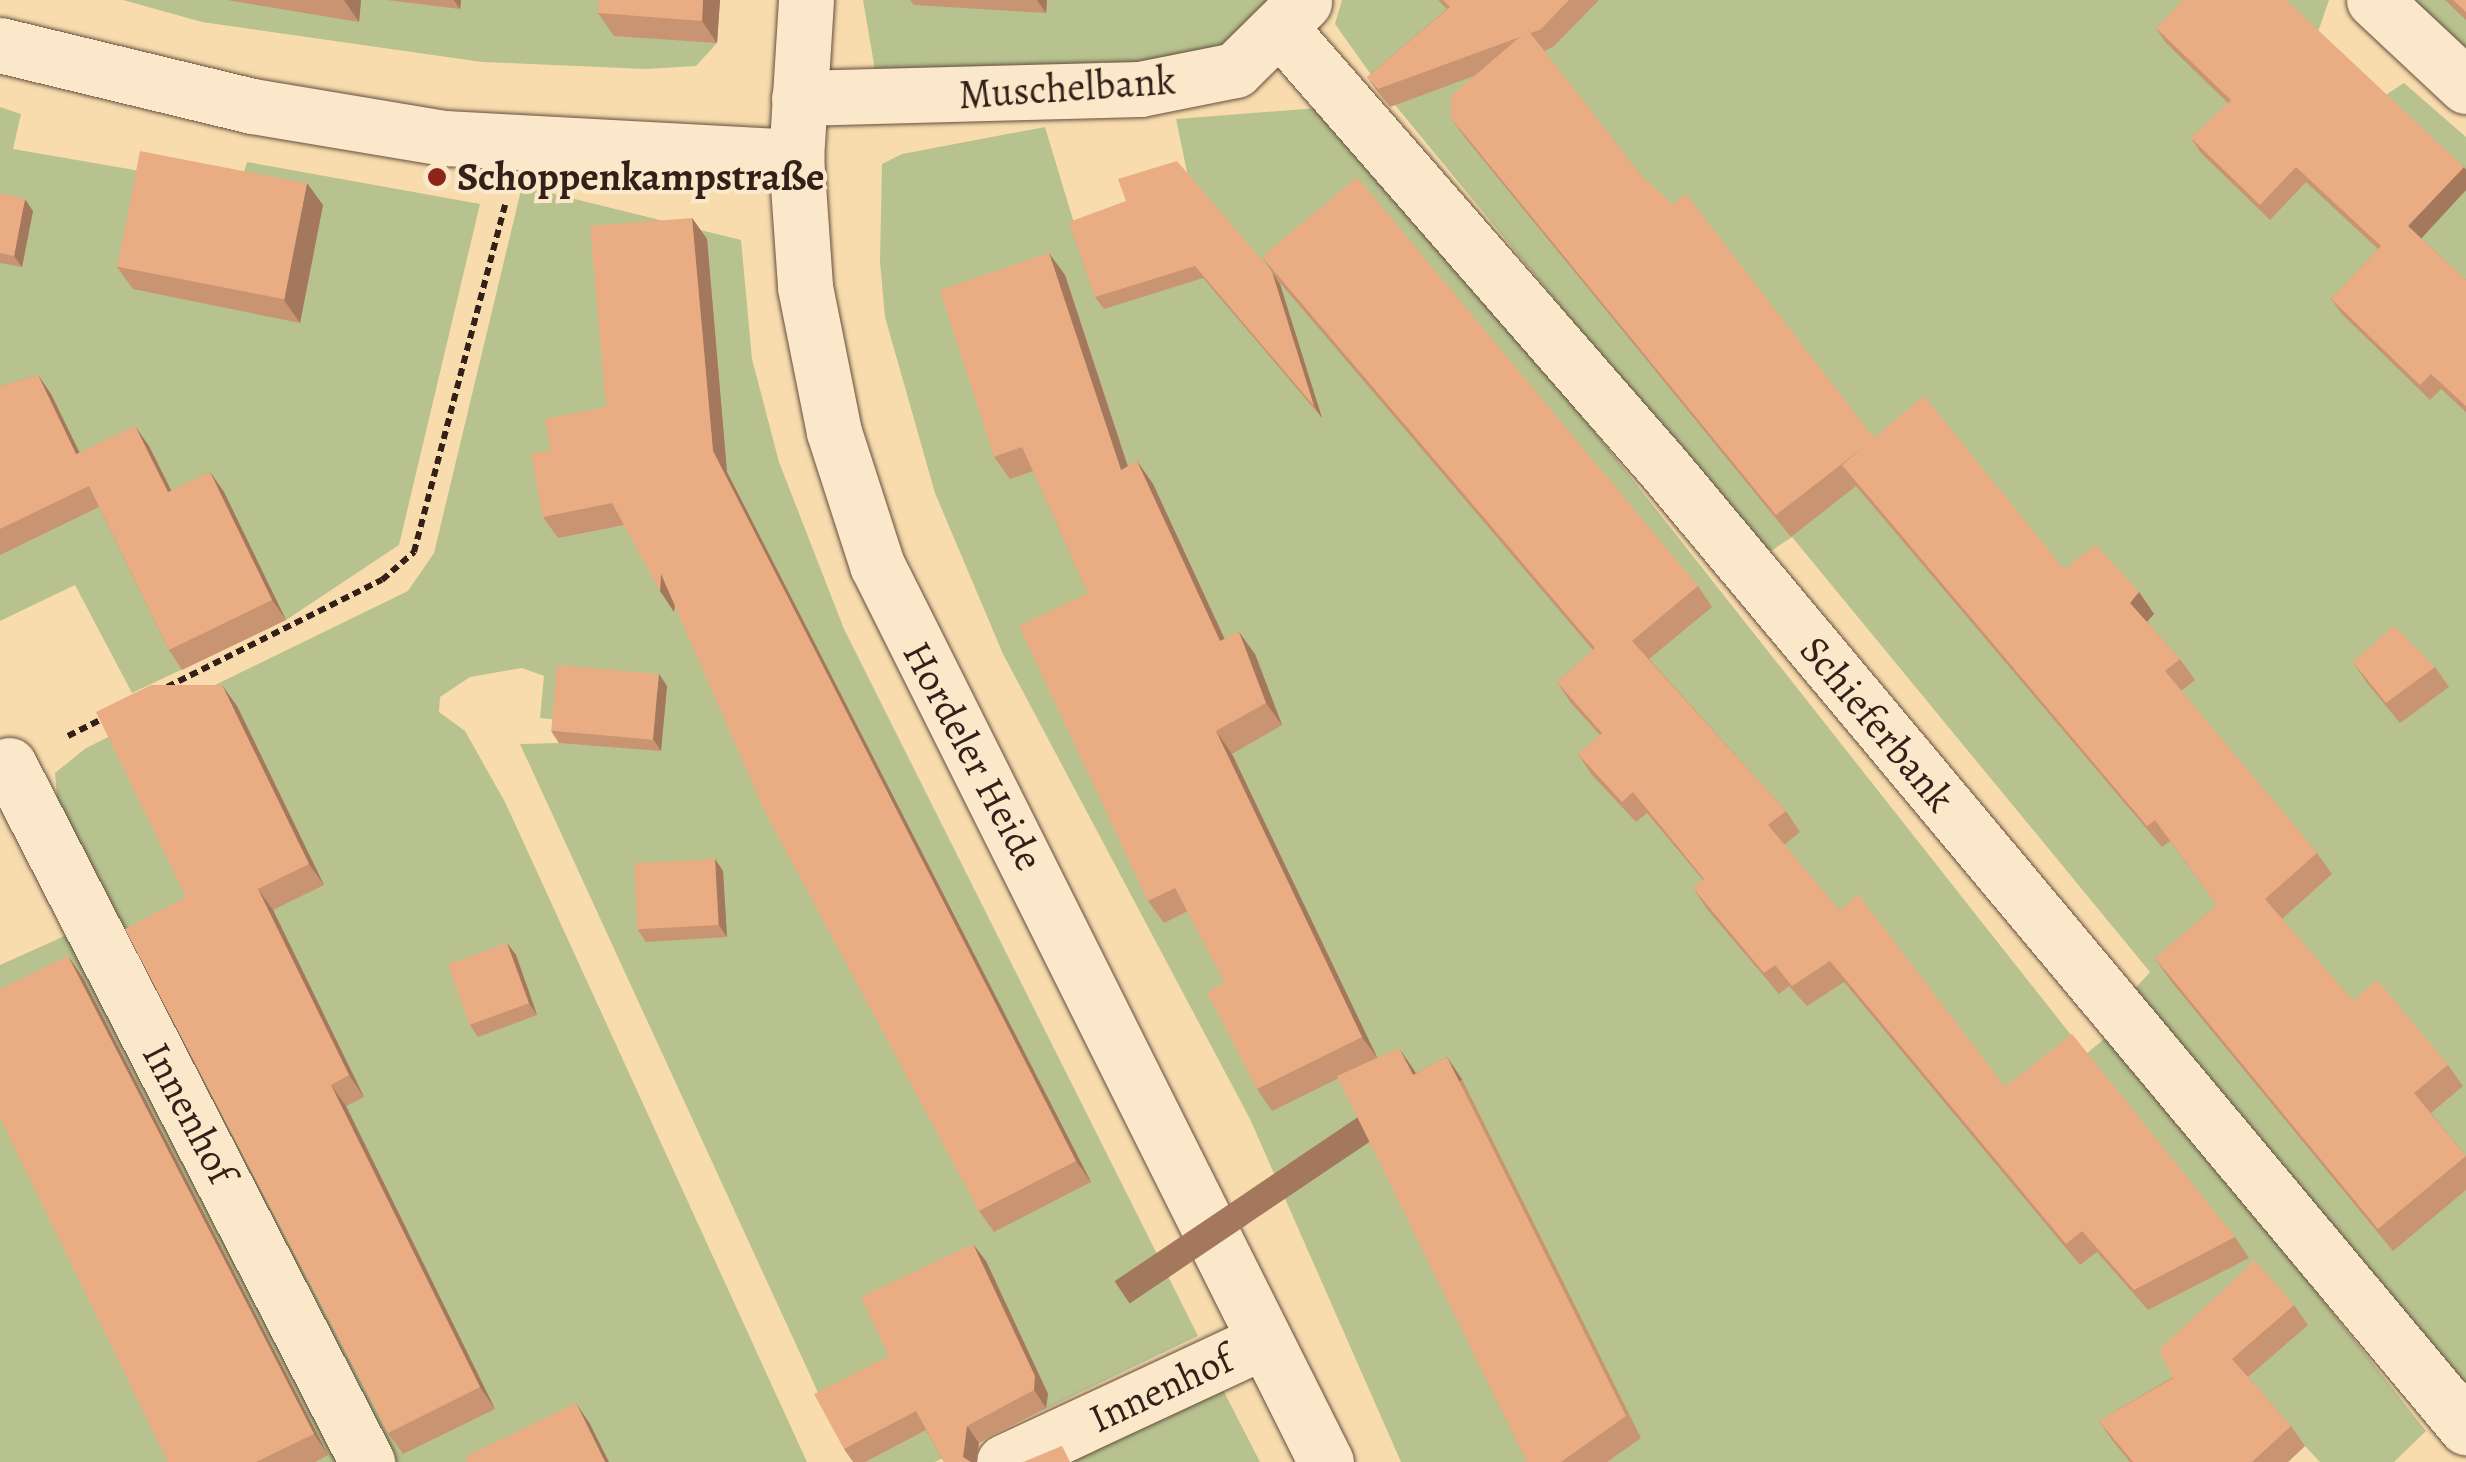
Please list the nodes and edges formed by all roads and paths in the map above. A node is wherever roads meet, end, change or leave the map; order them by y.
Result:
1 (806, 0) edge
2 (2374, 0) edge
3 (1293, 14) edge
4 (0, 45) edge
5 (2466, 86) edge
6 (800, 98) junction
7 (514, 145) junction
8 (796, 157) junction
9 (150, 696) edge
10 (120, 710) edge
11 (9, 766) joint
12 (1264, 1341) junction
13 (2466, 1426) edge
14 (366, 1462) edge
15 (1004, 1462) edge
16 (1326, 1462) edge

1 - 6 street, Hordeler Heide
2 - 5 street
3 - 6 street, Muschelbank
3 - 13 street, Schieferbank
4 - 7 street
6 - 8 street, Hordeler Heide
7 - 8 street
7 - 9 path
8 - 12 street, Hordeler Heide
10 - 11 path
11 - 14 street, Innenhof
12 - 15 street, Innenhof
12 - 16 street, Hordeler Heide

